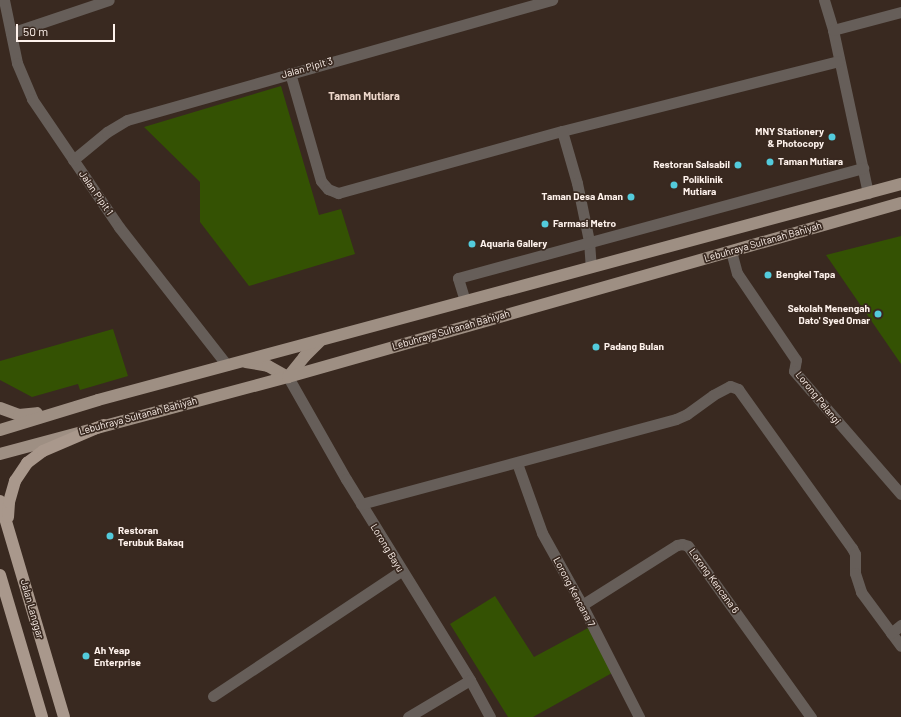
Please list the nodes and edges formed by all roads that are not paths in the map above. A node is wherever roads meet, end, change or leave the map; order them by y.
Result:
1 (4, 0) edge
2 (109, 0) edge
3 (552, 0) edge
4 (824, 0) edge
5 (901, 12) edge
6 (832, 30) junction
7 (11, 33) junction
8 (838, 61) junction
9 (290, 73) junction
10 (562, 132) junction
11 (73, 160) junction
12 (863, 168) junction
13 (901, 184) edge
14 (868, 193) junction
15 (901, 203) edge
16 (589, 241) junction
17 (731, 251) junction
18 (591, 267) junction
19 (465, 301) junction
20 (322, 340) junction
21 (242, 361) junction
22 (227, 365) junction
23 (288, 377) junction
24 (83, 404) junction
25 (0, 408) edge
26 (104, 425) junction
27 (0, 430) edge
28 (0, 454) edge
29 (517, 463) junction
30 (901, 494) edge
31 (0, 501) edge
32 (361, 504) junction
33 (7, 524) junction
34 (401, 571) junction
35 (0, 575) edge
36 (582, 605) junction
37 (901, 625) edge
38 (891, 633) junction
39 (901, 646) edge
40 (470, 680) junction
41 (214, 696) dead end
42 (42, 717) edge
43 (64, 717) edge
44 (408, 717) edge
45 (490, 717) edge
46 (639, 717) edge
47 (812, 717) edge

1 - 7 street, Jalan Pipit 1
2 - 7 street
3 - 9 street, Jalan Pipit 3
4 - 6 street
5 - 6 street
6 - 8 street
7 - 11 street, Jalan Pipit 1
8 - 10 street
8 - 12 street
9 - 10 street
9 - 11 street, Jalan Pipit 3
10 - 16 street
11 - 22 street, Jalan Pipit 1
12 - 14 street
12 - 16 street
13 - 14 main road, Lebuhraya Sultanah Bahiyah
14 - 18 main road, Lebuhraya Sultanah Bahiyah
15 - 17 main road, Lebuhraya Sultanah Bahiyah
16 - 18 street
16 - 19 street
17 - 23 main road, Lebuhraya Sultanah Bahiyah
17 - 30 street, Lorong Pelangi
18 - 19 main road, Lebuhraya Sultanah Bahiyah
19 - 20 main road, Lebuhraya Sultanah Bahiyah
20 - 21 main road, Lebuhraya Sultanah Bahiyah
20 - 23 main road
21 - 22 main road, Lebuhraya Sultanah Bahiyah
21 - 23 main road
22 - 24 main road, Lebuhraya Sultanah Bahiyah
23 - 26 main road, Lebuhraya Sultanah Bahiyah
23 - 32 street, Lorong Bayu
24 - 25 main road
24 - 27 main road, Lebuhraya Sultanah Bahiyah
26 - 28 main road, Lebuhraya Sultanah Bahiyah
26 - 33 highway
29 - 32 street
29 - 36 street, Lorong Kencana 7
29 - 38 street
31 - 33 highway, Jalan Langgar
32 - 34 street, Lorong Bayu
33 - 43 highway, Jalan Langgar
34 - 40 street, Lorong Bayu
34 - 41 street
35 - 42 highway
36 - 46 street, Lorong Kencana 7
36 - 47 street, Lorong Kencana 6
37 - 38 street
38 - 39 street
40 - 44 street
40 - 45 street, Lorong Bayu

